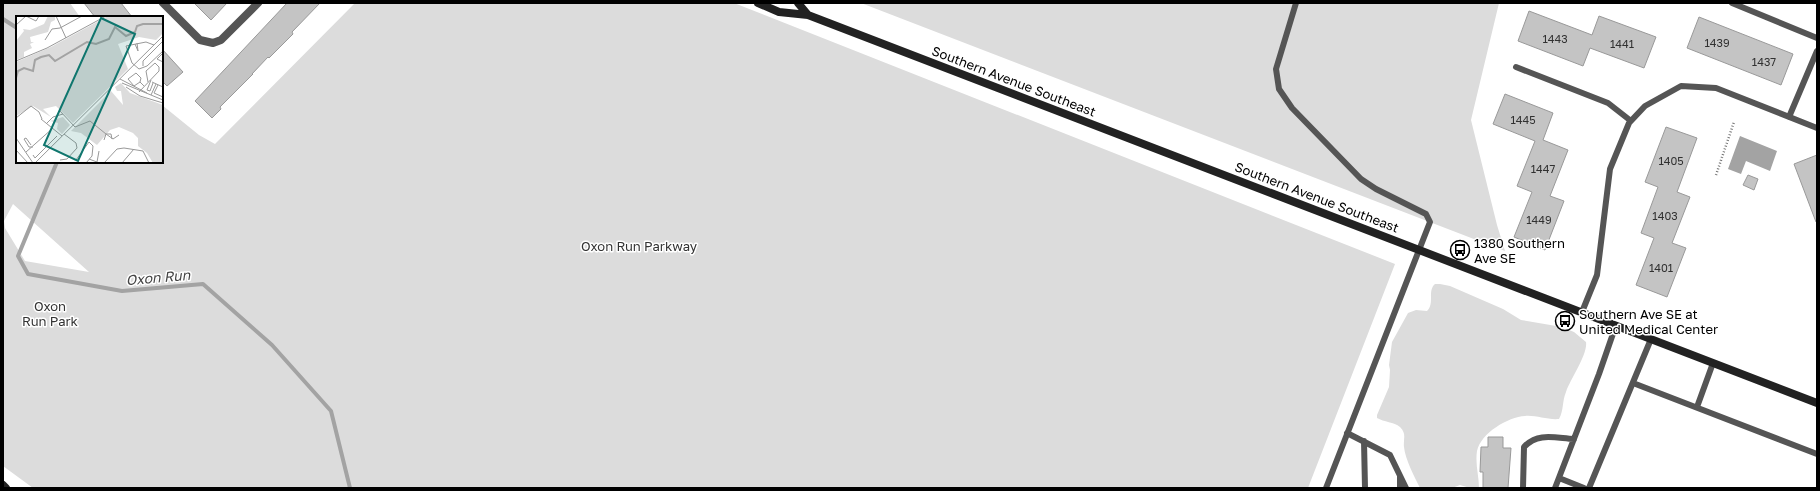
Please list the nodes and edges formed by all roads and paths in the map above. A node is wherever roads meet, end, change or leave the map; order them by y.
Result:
1 (163, 3) edge
2 (258, 3) edge
3 (758, 3) edge
4 (798, 3) edge
5 (1296, 3) edge
6 (1732, 3) edge
7 (808, 15) junction
8 (1817, 38) edge
9 (1817, 51) edge
10 (1516, 67) dead end
11 (1789, 117) junction
12 (1631, 121) junction
13 (1734, 122) dead end
14 (1817, 128) edge
15 (1716, 175) dead end
16 (1420, 249) junction
17 (1582, 312) junction
18 (1616, 325) junction
19 (1651, 338) junction
20 (1713, 363) junction
21 (1633, 383) junction
22 (1817, 403) edge
23 (1697, 407) junction
24 (1347, 433) junction
25 (1574, 439) junction
26 (1364, 441) junction
27 (1817, 454) edge
28 (1399, 474) junction
29 (1559, 478) junction
30 (3, 485) edge
31 (6, 488) edge
32 (1326, 488) edge
33 (1365, 488) edge
34 (1400, 488) edge
35 (1406, 488) edge
36 (1523, 488) edge
37 (1555, 488) edge
38 (1584, 488) edge
39 (1589, 488) edge

1 - 2 street
3 - 7 main road, Southern Avenue Southeast
4 - 7 main road, Southern Avenue Southeast
5 - 16 lane
6 - 8 lane
7 - 16 main road, Southern Avenue Southeast
9 - 11 lane
10 - 12 lane
11 - 12 lane
11 - 14 lane
12 - 17 lane
13 - 15 path
16 - 17 main road, Southern Avenue Southeast
16 - 24 lane
17 - 18 main road, Southern Avenue Southeast
18 - 19 main road, Southern Avenue Southeast
18 - 25 lane
19 - 20 main road, Southern Avenue Southeast
19 - 21 lane
20 - 22 main road, Southern Avenue Southeast
20 - 23 lane
21 - 23 lane
21 - 39 lane
23 - 27 lane
24 - 26 lane
24 - 32 lane
25 - 29 lane
25 - 36 lane
26 - 28 lane
26 - 33 lane
28 - 34 lane
28 - 35 lane
29 - 37 lane
29 - 38 lane
30 - 31 main road

